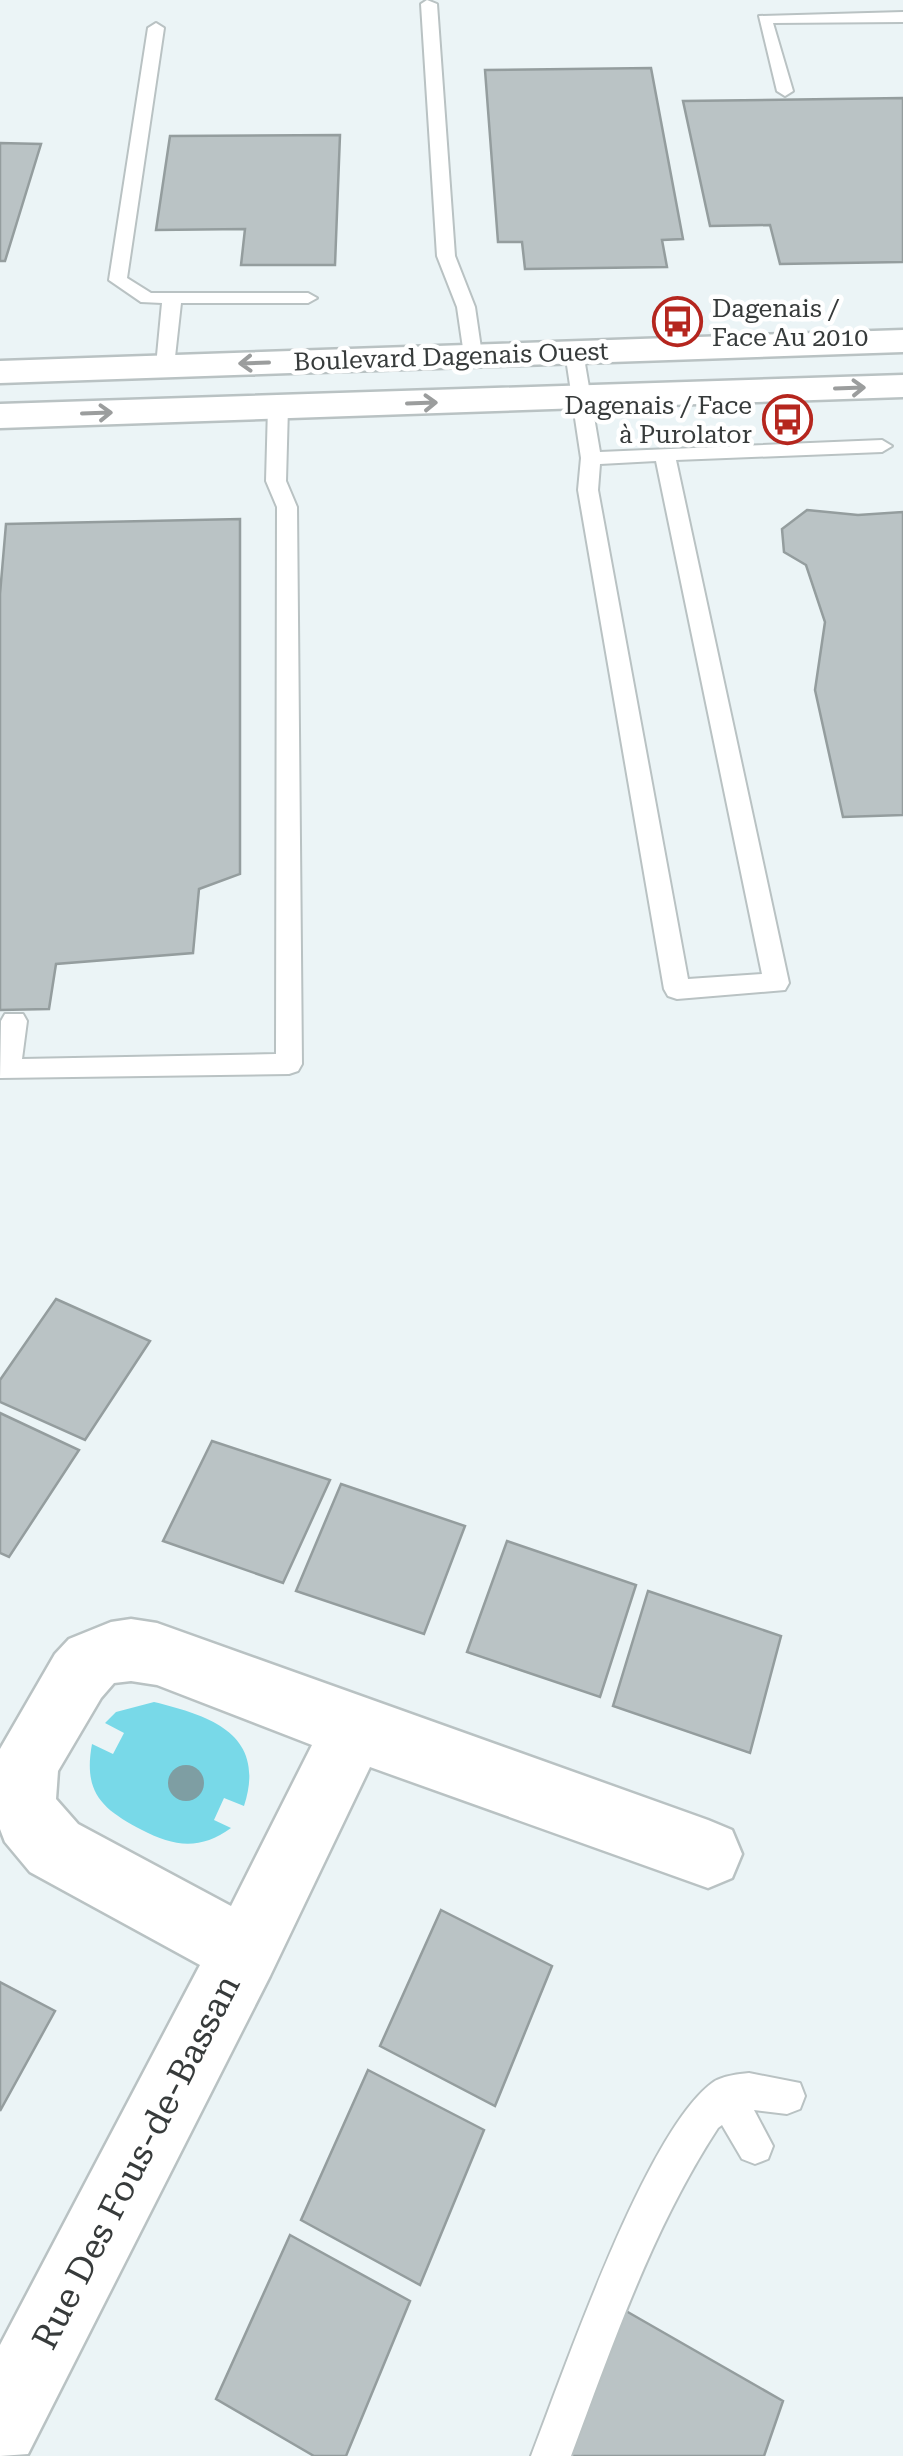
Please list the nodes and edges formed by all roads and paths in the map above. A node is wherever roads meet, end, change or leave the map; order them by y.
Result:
1 (429, 4) dead end
2 (903, 17) edge
3 (156, 28) dead end
4 (785, 92) dead end
5 (172, 298) junction
6 (308, 298) dead end
7 (903, 342) edge
8 (574, 352) junction
9 (473, 356) junction
10 (165, 366) junction
11 (0, 372) edge
12 (903, 386) edge
13 (580, 397) junction
14 (278, 408) junction
15 (0, 416) edge
16 (882, 446) dead end
17 (664, 455) junction
18 (591, 458) junction
19 (14, 1020) dead end
20 (354, 1729) junction
21 (708, 1854) dead end
22 (245, 1952) junction
23 (726, 2096) junction
24 (787, 2096) dead end
25 (755, 2146) dead end
26 (0, 2426) edge
27 (550, 2456) edge

1 - 9 lane
2 - 4 lane
3 - 5 lane
5 - 6 lane
5 - 10 lane
7 - 8 main road, Boulevard Dagenais Ouest
8 - 9 main road, Boulevard Dagenais Ouest
8 - 13 lane
9 -> 10 main road, Boulevard Dagenais Ouest
10 - 11 main road, Boulevard Dagenais Ouest
13 -> 12 main road, Boulevard Dagenais Ouest
14 -> 13 main road, Boulevard Dagenais Ouest
13 - 18 lane
15 -> 14 main road, Boulevard Dagenais Ouest
14 - 19 lane
16 - 17 lane
17 - 18 lane
17 - 18 lane
20 - 21 main road, Rue Des Fous-de-Bassan
20 - 22 main road, Rue Des Fous-de-Bassan
20 - 22 main road, Rue Des Fous-de-Bassan
22 - 26 main road, Rue Des Fous-de-Bassan
23 - 24 lane
23 - 25 lane
23 - 27 lane

